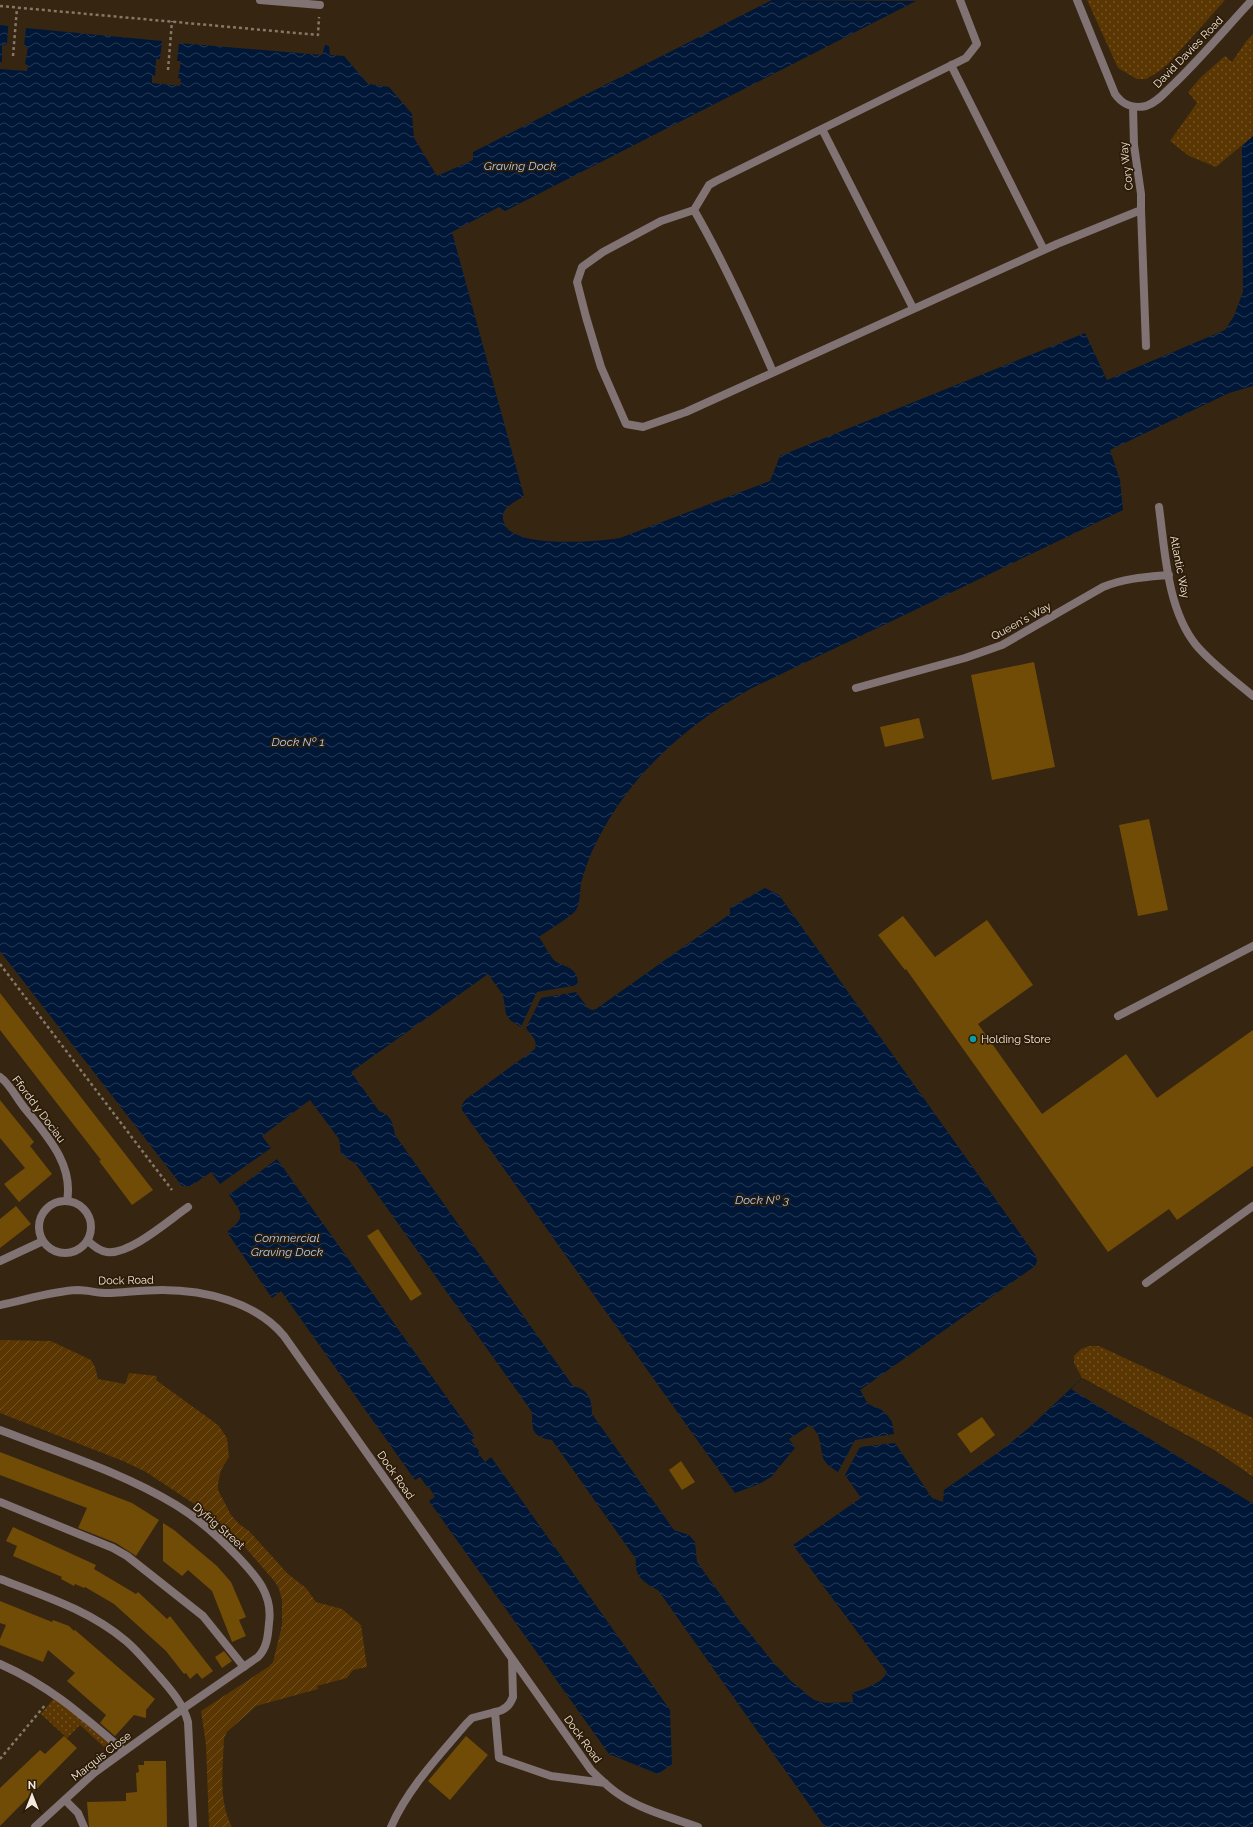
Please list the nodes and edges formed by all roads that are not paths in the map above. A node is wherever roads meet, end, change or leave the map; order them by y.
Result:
1 (260, 0) edge
2 (960, 0) edge
3 (1076, 0) edge
4 (1252, 0) edge
5 (291, 1) edge
6 (320, 5) dead end
7 (951, 65) junction
8 (1133, 108) junction
9 (822, 129) junction
10 (694, 210) junction
11 (1141, 210) junction
12 (1044, 250) junction
13 (913, 308) junction
14 (1146, 346) dead end
15 (773, 372) junction
16 (1160, 507) dead end
17 (1169, 575) junction
18 (856, 688) dead end
19 (1253, 696) edge
20 (1253, 946) edge
21 (1118, 1016) dead end
22 (0, 1077) edge
23 (67, 1201) junction
24 (1253, 1206) edge
25 (188, 1207) dead end
26 (43, 1241) junction
27 (88, 1241) junction
28 (0, 1261) edge
29 (1146, 1282) dead end
30 (0, 1306) edge
31 (0, 1430) edge
32 (0, 1502) edge
33 (0, 1579) edge
34 (512, 1658) junction
35 (0, 1664) edge
36 (244, 1667) junction
37 (184, 1708) junction
38 (495, 1712) junction
39 (124, 1751) junction
40 (604, 1783) junction
41 (65, 1800) junction
42 (35, 1827) edge
43 (84, 1827) edge
44 (193, 1827) edge
45 (391, 1827) edge
46 (698, 1827) edge

1 - 5 street
2 - 7 street
3 - 8 street
4 - 8 street, David Davies Road
5 - 6 street
7 - 9 street
7 - 12 street
8 - 11 street, Cory Way
9 - 10 street
9 - 13 street
10 - 15 street
10 - 15 street
11 - 12 street
11 - 14 street, Cory Way
12 - 13 street
13 - 15 street
16 - 17 street, Atlantic Way
17 - 18 street, Queen's Way
17 - 19 street, Atlantic Way
20 - 21 street
22 - 23 street, Ffordd y Dociau
23 - 26 street
23 - 27 street
24 - 29 street
25 - 27 street
26 - 27 street
26 - 28 street
30 - 34 street, Dock Road
31 - 36 street, Dyfrig Street
32 - 36 street
33 - 37 street
34 - 38 street
34 - 40 street, Dock Road
35 - 39 street
36 - 37 street, Dyfrig Street
37 - 39 street, Marquis Close
37 - 44 street
38 - 40 street
38 - 45 street
39 - 41 street, Marquis Close
40 - 46 street, Dock Road
41 - 42 street, Marquis Close
41 - 43 street

